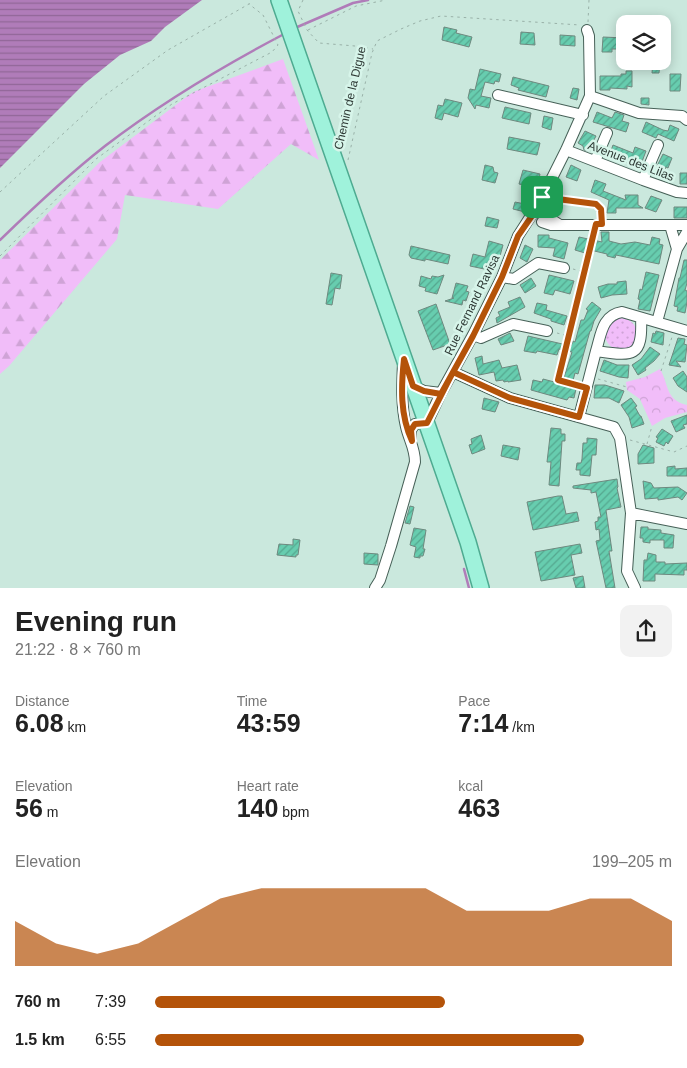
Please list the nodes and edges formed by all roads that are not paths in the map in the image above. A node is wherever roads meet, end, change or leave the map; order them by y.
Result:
1 (279, 0) edge
2 (587, 30) road end
3 (498, 95) dead end
4 (590, 96) junction
5 (583, 115) junction
6 (687, 120) edge
7 (607, 133) dead end
8 (658, 145) dead end
9 (566, 150) junction
10 (595, 161) junction
11 (643, 180) junction
12 (687, 192) edge
13 (540, 212) junction
14 (599, 224) junction
15 (670, 225) junction
16 (687, 225) edge
17 (687, 232) edge
18 (676, 249) junction
19 (564, 268) road end
20 (502, 277) junction
21 (642, 318) junction
22 (657, 322) junction
23 (687, 330) edge
24 (547, 331) road end
25 (601, 335) junction
26 (473, 336) junction
27 (596, 352) junction
28 (610, 353) junction
29 (404, 359) junction
30 (453, 372) junction
31 (413, 386) junction
32 (441, 394) junction
33 (579, 417) junction
34 (427, 423) junction
35 (412, 441) junction
36 (630, 513) junction
37 (687, 524) edge
38 (375, 588) edge
39 (482, 588) edge
40 (635, 588) edge

1 - 29 main road
2 - 4 street
3 - 5 street
4 - 5 street
4 - 6 street
5 - 9 street
7 - 10 street
8 - 11 street
9 - 10 street, Avenue des Lilas
9 - 13 street
10 - 11 street, Avenue des Lilas
11 - 12 street, Avenue des Lilas
13 - 14 street
13 - 14 lane
13 - 20 street, Rue Fernand Ravisa
14 - 15 street
15 - 16 street
15 - 18 street
17 - 18 street
18 - 22 street
19 - 20 street
20 - 26 street, Rue Fernand Ravisa
21 - 22 street
21 - 25 street
21 - 28 street
22 - 23 street
24 - 26 street
25 - 27 street
25 - 28 street
26 - 30 street, Rue Fernand Ravisa
27 - 28 street
27 - 33 street
29 - 31 main road
29 - 35 street
30 - 32 street, Rue Fernand Ravisa
30 - 33 street
31 - 32 street
31 - 34 main road
32 - 34 street, Rue Fernand Ravisa
33 - 36 street
34 - 35 street
34 - 39 main road
35 - 38 street
36 - 37 street
36 - 40 street

